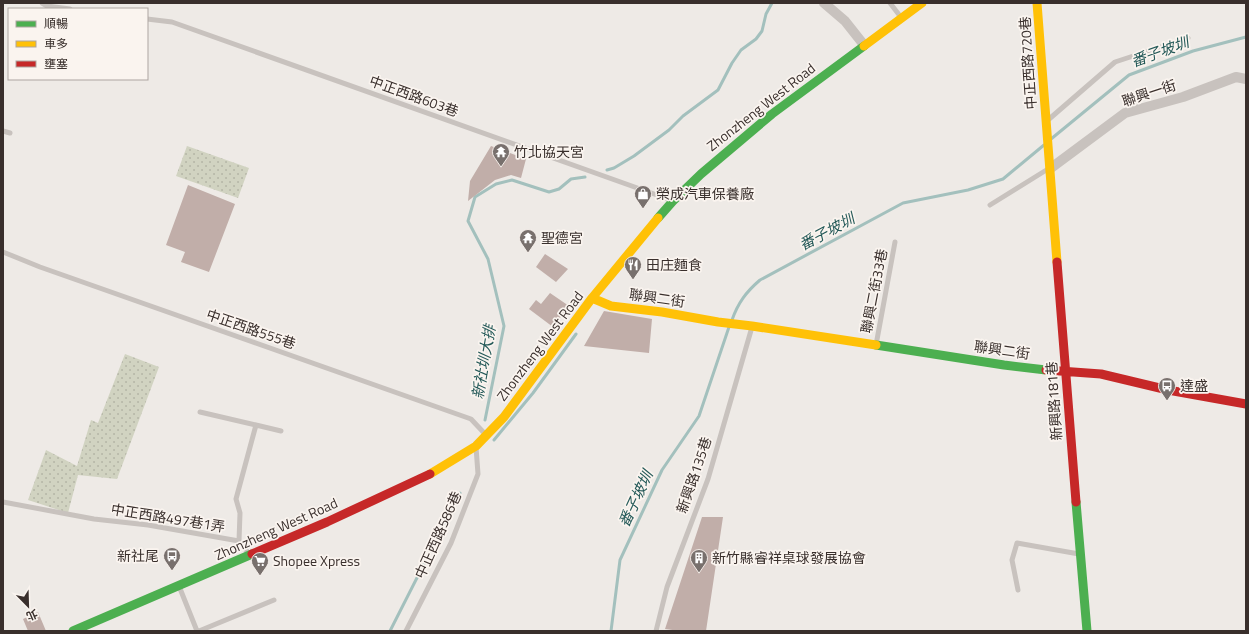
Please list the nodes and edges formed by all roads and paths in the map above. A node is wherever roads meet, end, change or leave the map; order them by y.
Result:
1 (42, 3) edge
2 (824, 3) edge
3 (890, 3) edge
4 (922, 3) edge
5 (1037, 3) edge
6 (62, 8) edge
7 (901, 18) junction
8 (148, 19) edge
9 (1188, 38) dead end
10 (864, 46) junction
11 (1246, 79) edge
12 (1046, 122) junction
13 (3, 131) edge
14 (10, 133) dead end
15 (1051, 168) junction
16 (673, 201) junction
17 (990, 205) dead end
18 (896, 242) dead end
19 (3, 252) edge
20 (592, 298) junction
21 (752, 326) junction
22 (876, 346) junction
23 (1065, 372) junction
24 (1246, 404) edge
25 (200, 412) dead end
26 (256, 425) junction
27 (281, 431) dead end
28 (487, 435) junction
29 (476, 446) junction
30 (3, 502) edge
31 (239, 542) junction
32 (1080, 554) junction
33 (249, 555) junction
34 (179, 586) junction
35 (1018, 590) dead end
36 (274, 600) dead end
37 (73, 631) edge
38 (198, 631) edge
39 (406, 631) edge
40 (656, 631) edge
41 (1087, 631) edge

1 - 6 lane
2 - 10 street
3 - 7 lane
4 - 7 street, Zhonzheng West Road
5 - 12 street, 中正西路720巷
7 - 10 street, Zhonzheng West Road
8 - 16 lane, 中正西路603巷
9 - 12 lane
10 - 16 street, Zhonzheng West Road
11 - 15 street, 聯興一街
12 - 15 street, 中正西路720巷
13 - 14 lane
15 - 17 lane
15 - 23 street, 新興路181巷
16 - 20 street, Zhonzheng West Road
18 - 22 lane, 聯興二街33巷
19 - 28 lane, 中正西路555巷
20 - 21 street, 聯興二街
20 - 28 street, Zhonzheng West Road
21 - 22 street, 聯興二街
21 - 40 lane, 新興路135巷
22 - 23 street, 聯興二街
23 - 24 street, 聯興二街
23 - 32 street, 新興路181巷
25 - 26 lane
26 - 27 lane
26 - 31 lane
28 - 29 street, Zhonzheng West Road
29 - 33 street, Zhonzheng West Road
29 - 39 lane, 中正西路586巷
30 - 31 lane, 中正西路497巷1弄
31 - 33 lane
32 - 35 lane
32 - 41 street, 新興路181巷
33 - 34 street, Zhonzheng West Road
34 - 37 street, Zhonzheng West Road
34 - 38 lane
36 - 38 lane

